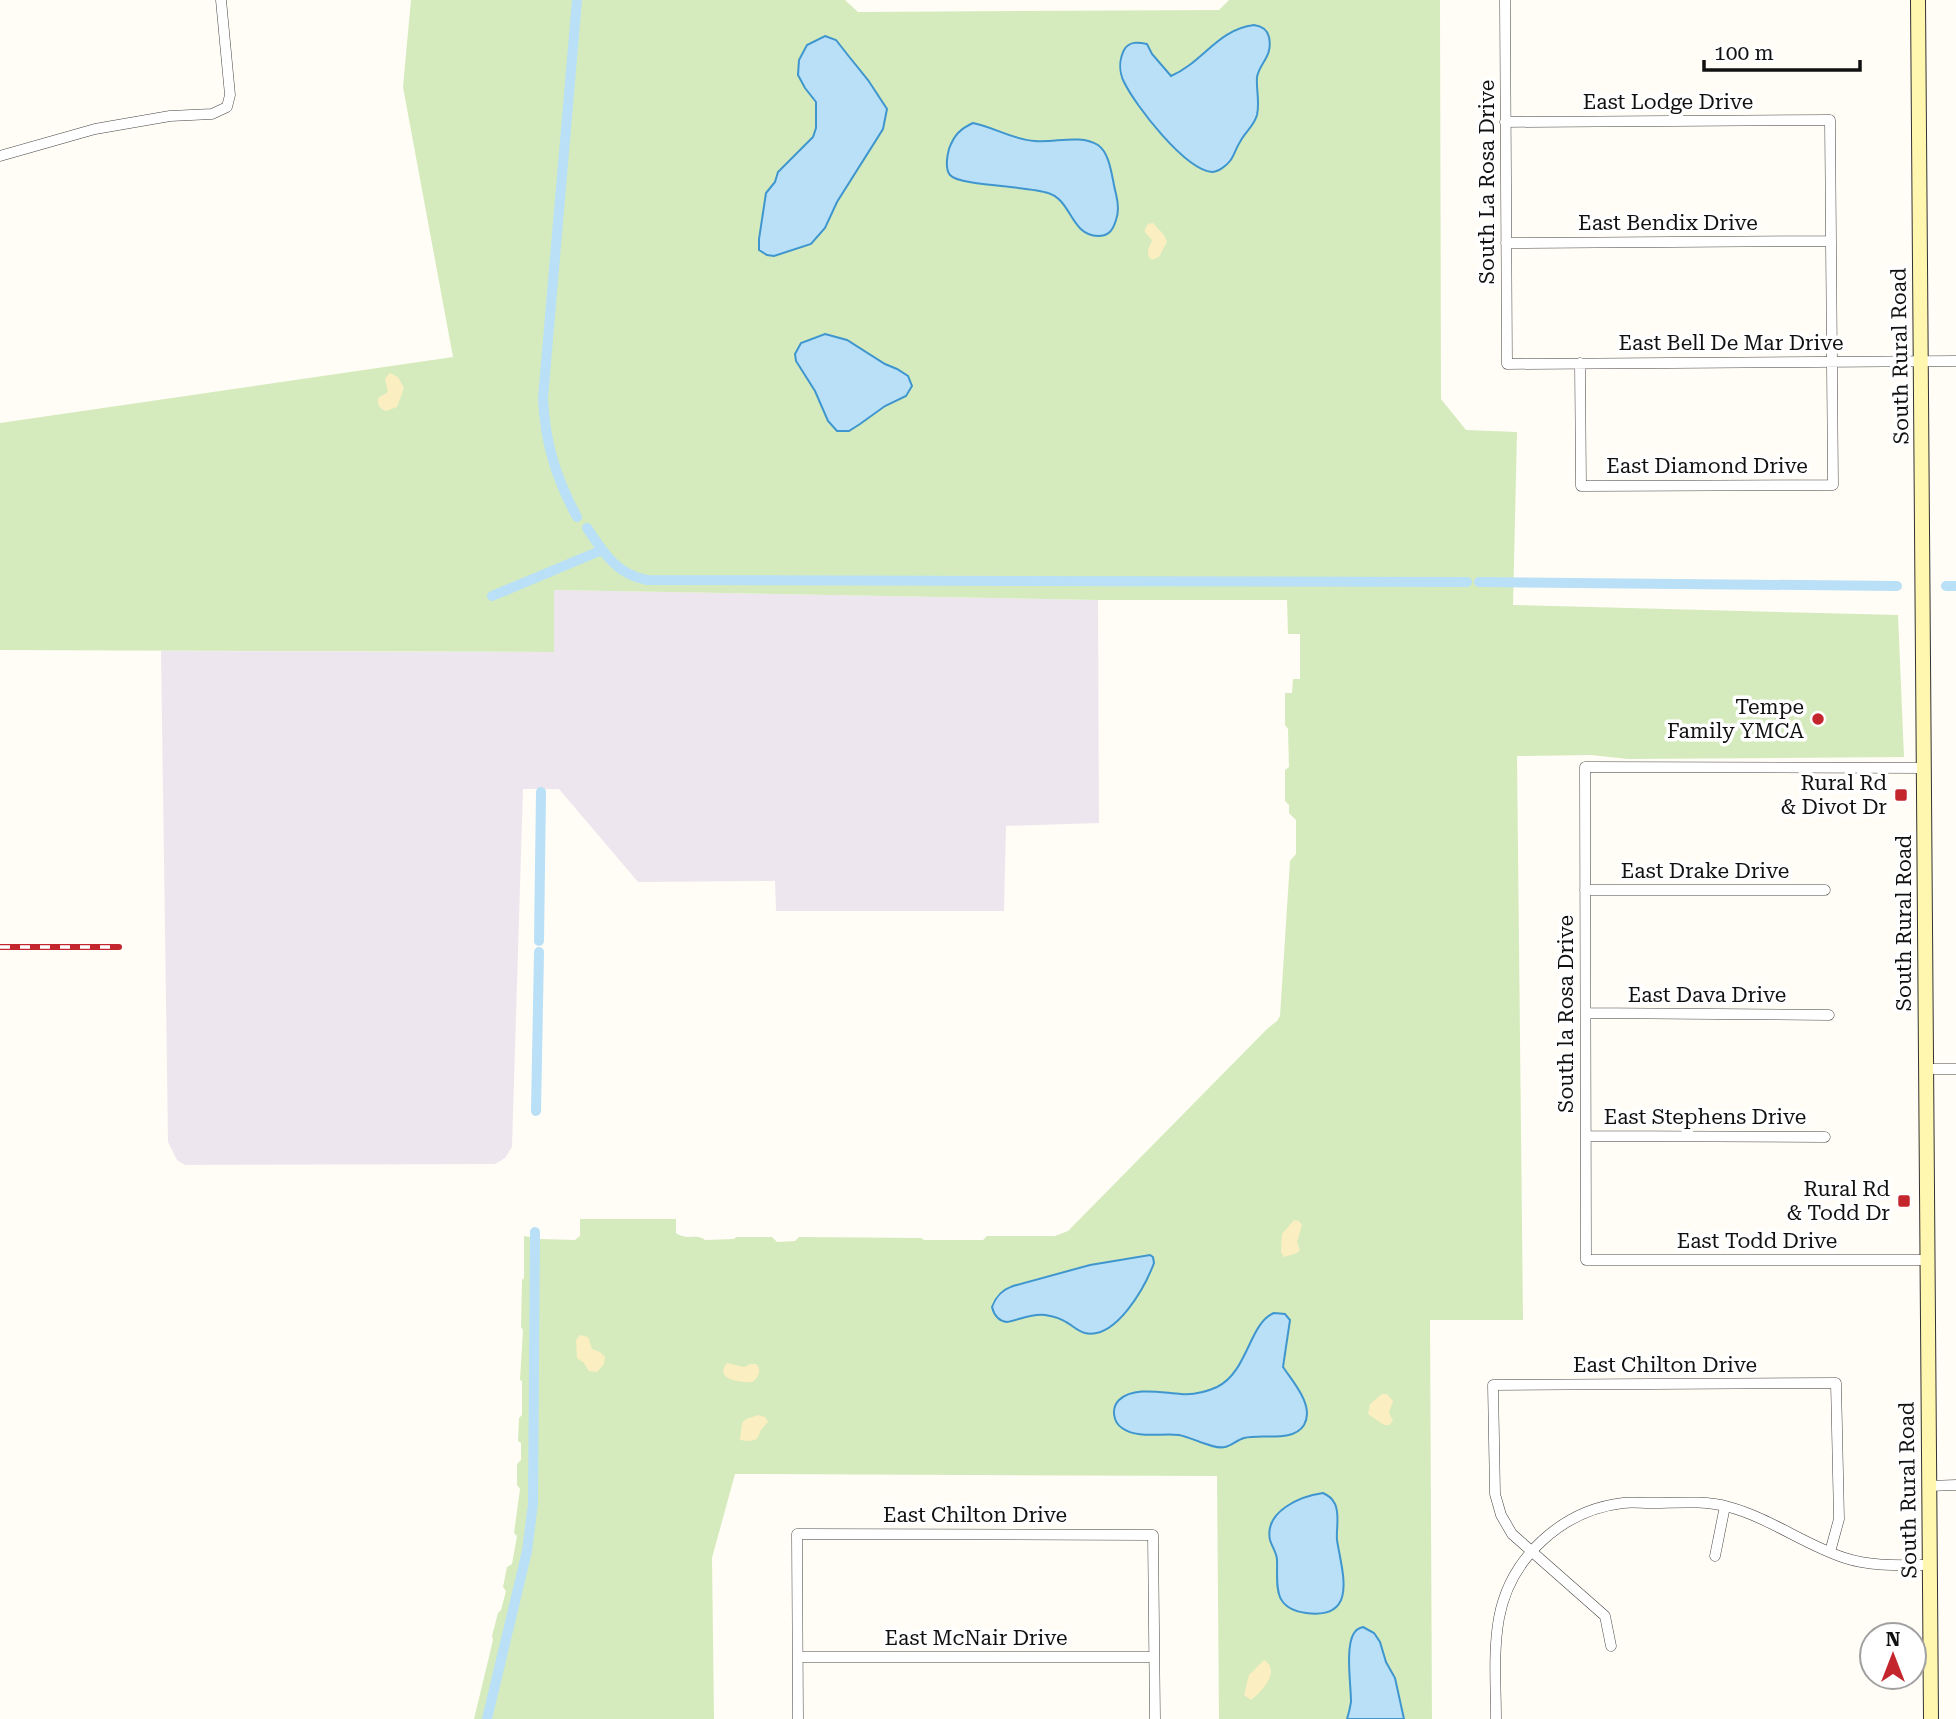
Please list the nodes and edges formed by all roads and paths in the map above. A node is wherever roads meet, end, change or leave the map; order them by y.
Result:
1 (221, 0) edge
2 (1504, 0) edge
3 (1918, 0) edge
4 (1505, 122) junction
5 (0, 156) edge
6 (1831, 241) junction
7 (1506, 243) junction
8 (1832, 361) junction
9 (1921, 361) junction
10 (1956, 361) edge
11 (1580, 363) junction
12 (1507, 364) joint
13 (1924, 768) junction
14 (1585, 890) junction
15 (1825, 890) dead end
16 (1586, 1013) junction
17 (1829, 1015) dead end
18 (1926, 1069) junction
19 (1956, 1069) edge
20 (1586, 1136) junction
21 (1825, 1137) dead end
22 (1586, 1260) joint
23 (1927, 1260) junction
24 (1956, 1485) edge
25 (1928, 1486) junction
26 (1725, 1506) junction
27 (1531, 1552) junction
28 (1830, 1552) junction
29 (1715, 1556) dead end
30 (1930, 1565) junction
31 (1611, 1646) dead end
32 (798, 1657) junction
33 (1154, 1657) junction
34 (798, 1719) edge
35 (1155, 1719) edge
36 (1496, 1719) edge
37 (1931, 1719) edge

1 - 5 street
2 - 4 street, South La Rosa Drive
3 - 9 main road, South Rural Road
4 - 6 street, East Lodge Drive
4 - 7 street, South La Rosa Drive
6 - 7 street, East Bendix Drive
6 - 8 street
7 - 12 street, South La Rosa Drive
8 - 9 street, East Bell De Mar Drive
8 - 11 street, East Bell De Mar Drive
8 - 11 street, East Diamond Drive
9 - 10 street, East Bell De Mar Drive
9 - 13 main road, South Rural Road
11 - 12 street, East Bell De Mar Drive
13 - 14 street, South la Rosa Drive
13 - 18 main road, South Rural Road
14 - 15 street, East Drake Drive
14 - 16 street, South la Rosa Drive
16 - 17 street, East Dava Drive
16 - 20 street, South la Rosa Drive
18 - 19 street
18 - 23 main road, South Rural Road
20 - 21 street, East Stephens Drive
20 - 22 street, South la Rosa Drive
22 - 23 street, East Todd Drive
23 - 25 main road, South Rural Road
24 - 25 street
25 - 30 main road, South Rural Road
26 - 27 street
26 - 28 street
26 - 29 street
27 - 28 street, East Chilton Drive
27 - 31 street
27 - 36 street
28 - 30 street
30 - 37 main road, South Rural Road
32 - 33 street, East McNair Drive
32 - 33 street, East Chilton Drive
32 - 34 street
33 - 35 street

